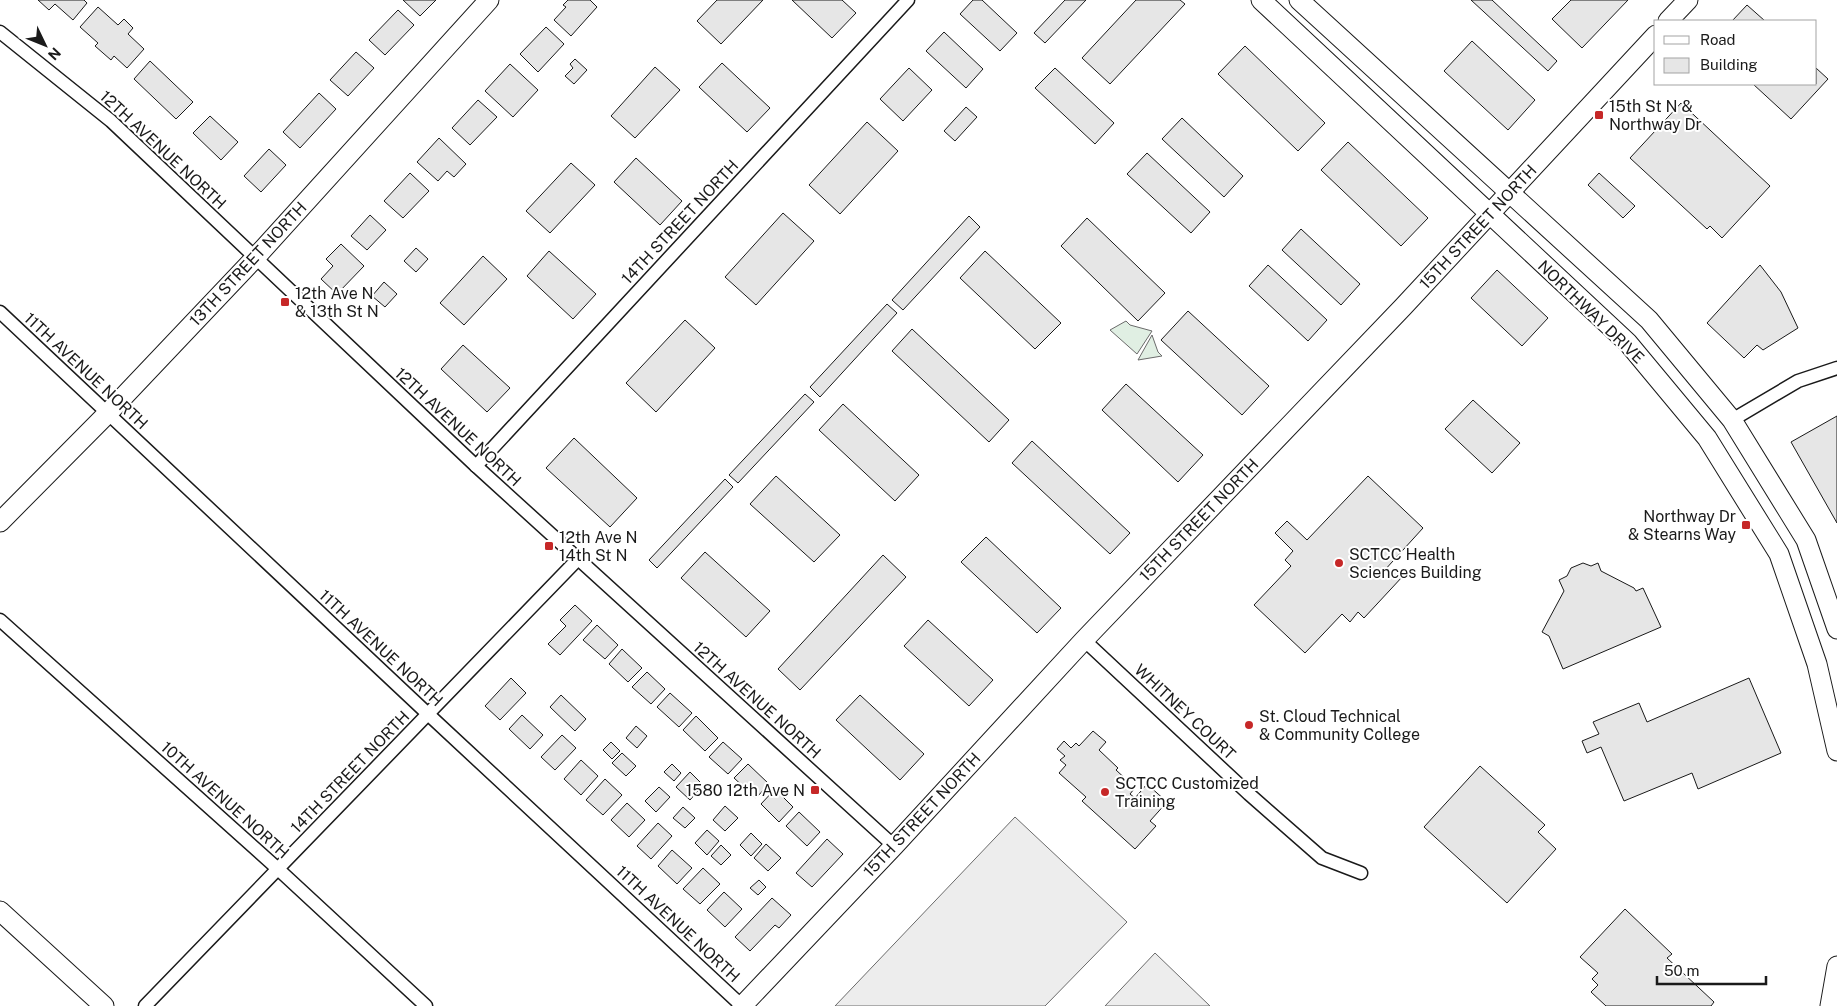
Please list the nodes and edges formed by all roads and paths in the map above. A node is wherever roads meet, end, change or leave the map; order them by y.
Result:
1 (489, 0) edge
2 (908, 0) edge
3 (1261, 0) edge
4 (1299, 0) edge
5 (1688, 0) edge
6 (1669, 20) edge
7 (0, 32) edge
8 (1654, 36) edge
9 (1510, 192) junction
10 (1490, 215) junction
11 (255, 258) junction
12 (0, 312) edge
13 (1837, 368) edge
14 (108, 413) junction
15 (1732, 420) junction
16 (476, 466) junction
17 (0, 522) edge
18 (578, 559) junction
19 (0, 620) edge
20 (1837, 629) edge
21 (1084, 640) junction
22 (429, 715) junction
23 (1837, 751) edge
24 (894, 846) junction
25 (278, 869) junction
26 (1361, 873) dead end
27 (0, 911) edge
28 (1837, 966) edge
29 (104, 1006) edge
30 (145, 1006) edge
31 (426, 1006) edge
32 (742, 1006) edge
33 (1830, 1006) edge

1 - 11 street, 13TH STREET NORTH
2 - 16 street, 14TH STREET NORTH
3 - 10 street, NORTHWAY DRIVE
4 - 9 street, NORTHWAY DRIVE
5 - 6 street
7 - 11 street, 12TH AVENUE NORTH
8 - 9 street, 15TH STREET NORTH
9 - 10 street, 15TH STREET NORTH
9 - 15 street, NORTHWAY DRIVE
10 - 21 street, 15TH STREET NORTH
10 - 23 street, NORTHWAY DRIVE
11 - 14 street, 13TH STREET NORTH
11 - 16 street, 12TH AVENUE NORTH
12 - 14 street, 11TH AVENUE NORTH
13 - 15 street
14 - 17 street, 13TH STREET NORTH
14 - 22 street, 11TH AVENUE NORTH
15 - 20 street, NORTHWAY DRIVE
16 - 18 street, 12TH AVENUE NORTH
18 - 22 street, 14TH STREET NORTH
18 - 24 street, 12TH AVENUE NORTH
19 - 25 street, 10TH AVENUE NORTH
21 - 24 street, 15TH STREET NORTH
21 - 26 street, WHITNEY COURT
22 - 25 street, 14TH STREET NORTH
22 - 32 street, 11TH AVENUE NORTH
24 - 32 street, 15TH STREET NORTH
25 - 30 street, 14TH STREET NORTH
25 - 31 street, 10TH AVENUE NORTH
27 - 29 street
28 - 33 street

